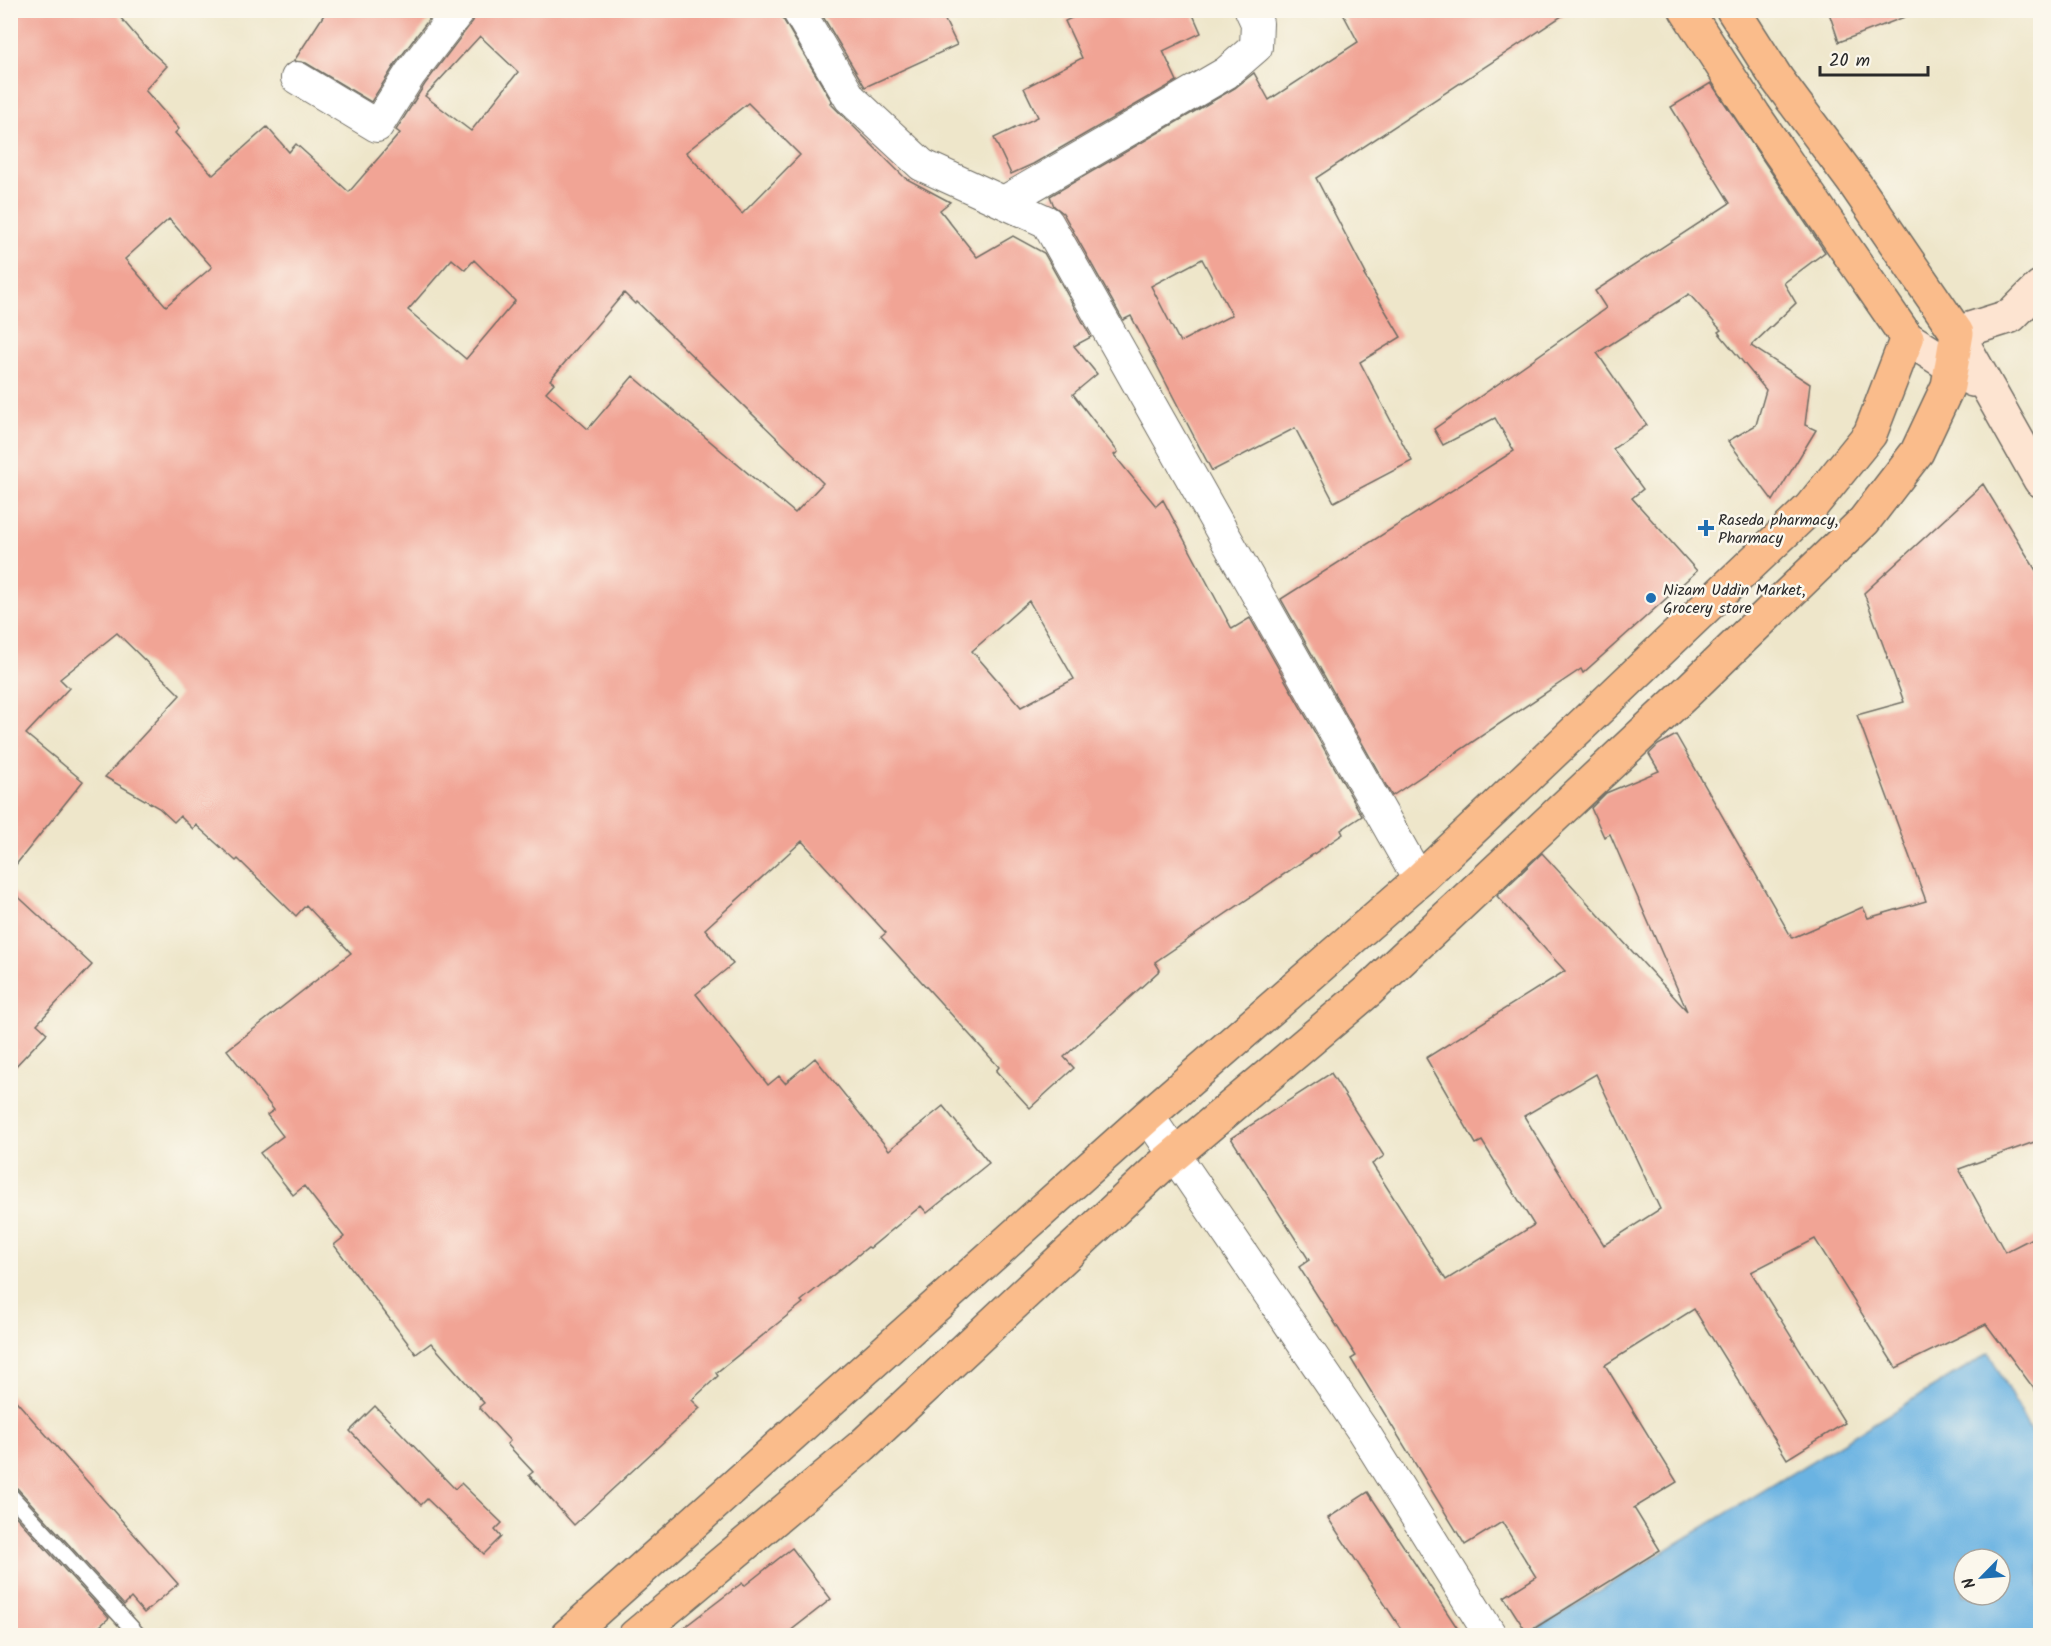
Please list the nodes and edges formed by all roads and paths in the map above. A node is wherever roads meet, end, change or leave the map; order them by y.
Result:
1 (459, 10) edge
2 (798, 10) edge
3 (1251, 10) edge
4 (1686, 10) edge
5 (1733, 10) edge
6 (297, 78) dead end
7 (1004, 202) junction
8 (2040, 287) edge
9 (1957, 333) junction
10 (1907, 338) junction
11 (1953, 367) junction
12 (1992, 393) junction
13 (2040, 480) edge
14 (1419, 880) junction
15 (1148, 1116) junction
16 (1174, 1155) junction
17 (10, 1495) edge
18 (139, 1635) edge
19 (567, 1635) edge
20 (635, 1635) edge
21 (1491, 1635) edge

1 - 6 street
2 - 7 street
3 - 7 street
4 - 10 main road
5 - 9 main road
7 - 14 street
8 - 9 street
9 - 10 main road
9 - 11 main road
9 - 12 street
10 - 11 street
10 - 14 main road
11 - 12 street
11 - 16 main road
12 - 13 street
14 - 15 main road
15 - 16 street
15 - 19 main road
16 - 20 main road
16 - 21 street
17 - 18 lane

